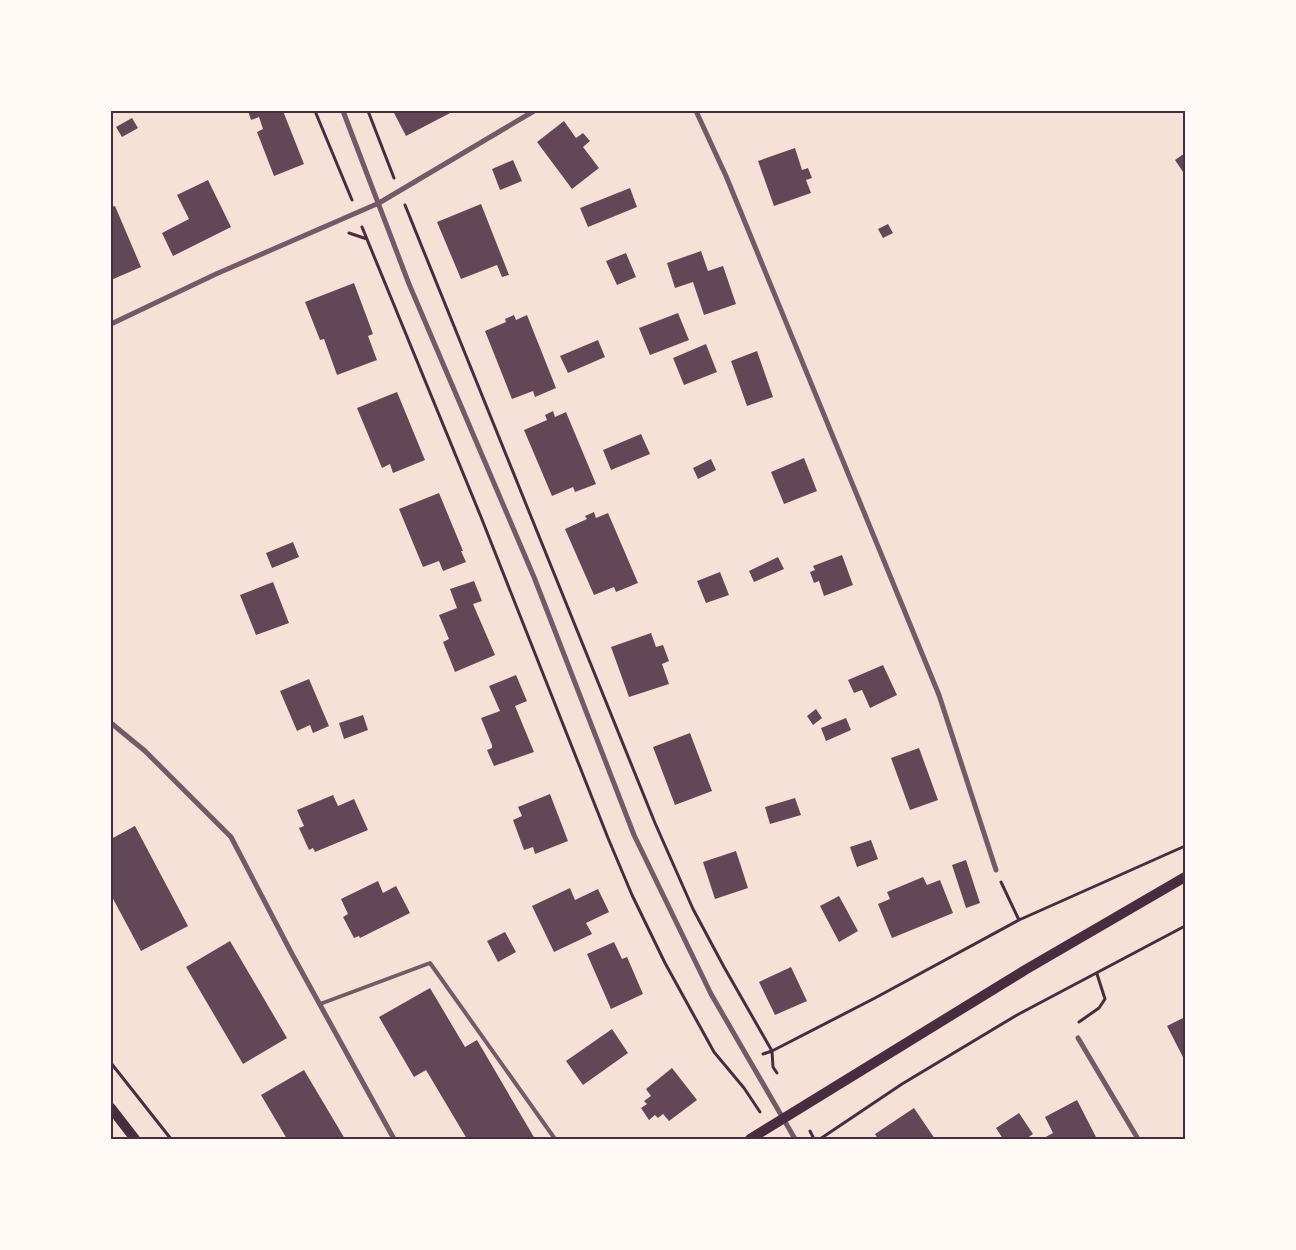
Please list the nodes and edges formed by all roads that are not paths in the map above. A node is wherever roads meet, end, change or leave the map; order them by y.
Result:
1 (343, 111) edge
2 (534, 111) edge
3 (696, 111) edge
4 (378, 203) junction
5 (111, 324) edge
6 (111, 723) edge
7 (996, 870) road end
8 (1185, 877) edge
9 (320, 1004) junction
10 (1078, 1038) road end
11 (111, 1108) edge
12 (135, 1139) edge
13 (394, 1139) edge
14 (555, 1139) edge
15 (750, 1139) edge
16 (795, 1139) edge
17 (1138, 1139) edge

1 - 4 street
2 - 4 street
3 - 7 street
4 - 5 street
4 - 16 street
6 - 9 street
8 - 15 main road
9 - 13 street
9 - 14 lane
10 - 17 street
11 - 12 main road

